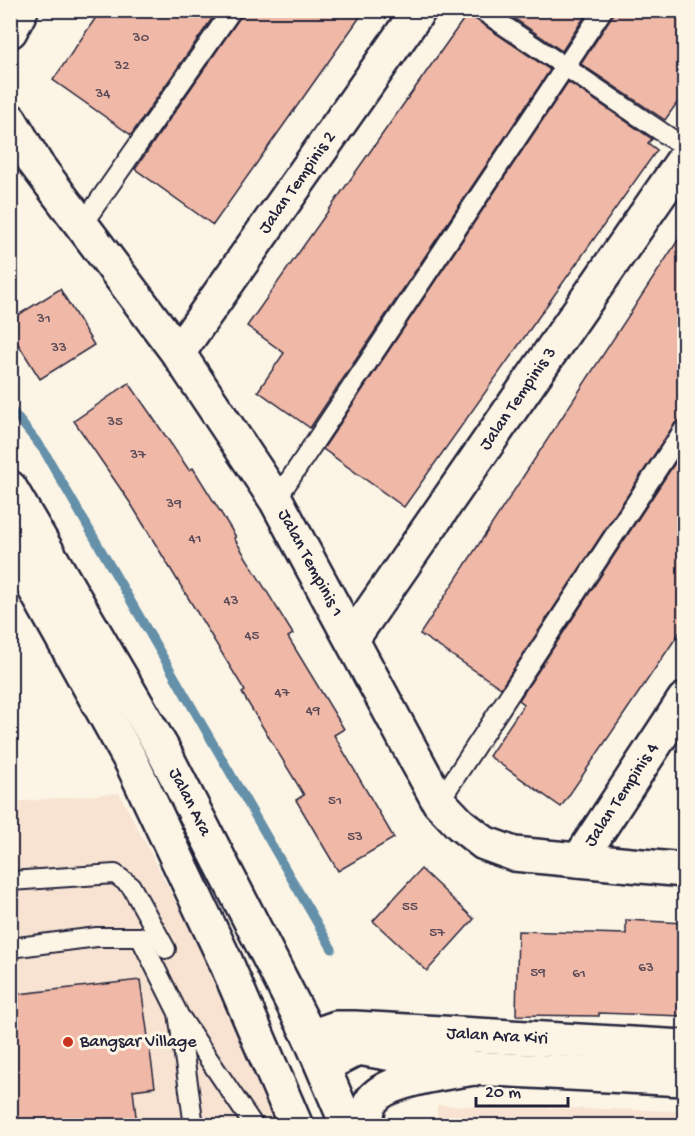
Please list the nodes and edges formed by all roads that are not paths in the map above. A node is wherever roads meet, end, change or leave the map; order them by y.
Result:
1 (21, 10) edge
2 (232, 10) edge
3 (419, 10) edge
4 (481, 10) edge
5 (603, 10) edge
6 (10, 31) edge
7 (564, 68) junction
8 (10, 120) edge
9 (684, 147) edge
10 (684, 159) edge
11 (82, 225) junction
12 (178, 353) junction
13 (684, 429) edge
14 (10, 488) edge
15 (276, 500) junction
16 (10, 544) edge
17 (352, 639) junction
18 (684, 700) edge
19 (439, 802) junction
20 (579, 860) junction
21 (684, 870) edge
22 (10, 881) edge
23 (10, 948) edge
24 (166, 949) dead end
25 (225, 960) junction
26 (178, 1013) junction
27 (684, 1047) edge
28 (317, 1052) junction
29 (473, 1068) junction
30 (684, 1079) edge
31 (192, 1125) edge
32 (254, 1125) edge
33 (296, 1125) edge
34 (348, 1125) edge
35 (365, 1125) edge

1 - 6 street
2 - 11 lane
3 - 12 street, Jalan Tempinis 2
4 - 7 lane
5 - 7 lane
7 - 9 lane
7 - 15 lane
8 - 11 street, Jalan Tempinis 1
10 - 17 street, Jalan Tempinis 3
11 - 12 street, Jalan Tempinis 1
12 - 15 street, Jalan Tempinis 1
13 - 19 lane
14 - 28 street, Jalan Ara
15 - 17 street, Jalan Tempinis 1
16 - 25 street, Jalan Ara
17 - 19 street, Jalan Tempinis 1
18 - 20 street, Jalan Tempinis 4
19 - 20 street, Jalan Tempinis 1
20 - 21 street, Jalan Tempinis 1
22 - 24 lane
23 - 26 lane
25 - 28 street
25 - 33 street, Jalan Ara
26 - 31 lane
26 - 32 lane
27 - 28 street, Jalan Ara Kiri
28 - 29 street, Jalan Ara Kiri
28 - 34 street, Jalan Ara
29 - 30 street, Jalan Ara Kiri
29 - 35 street

